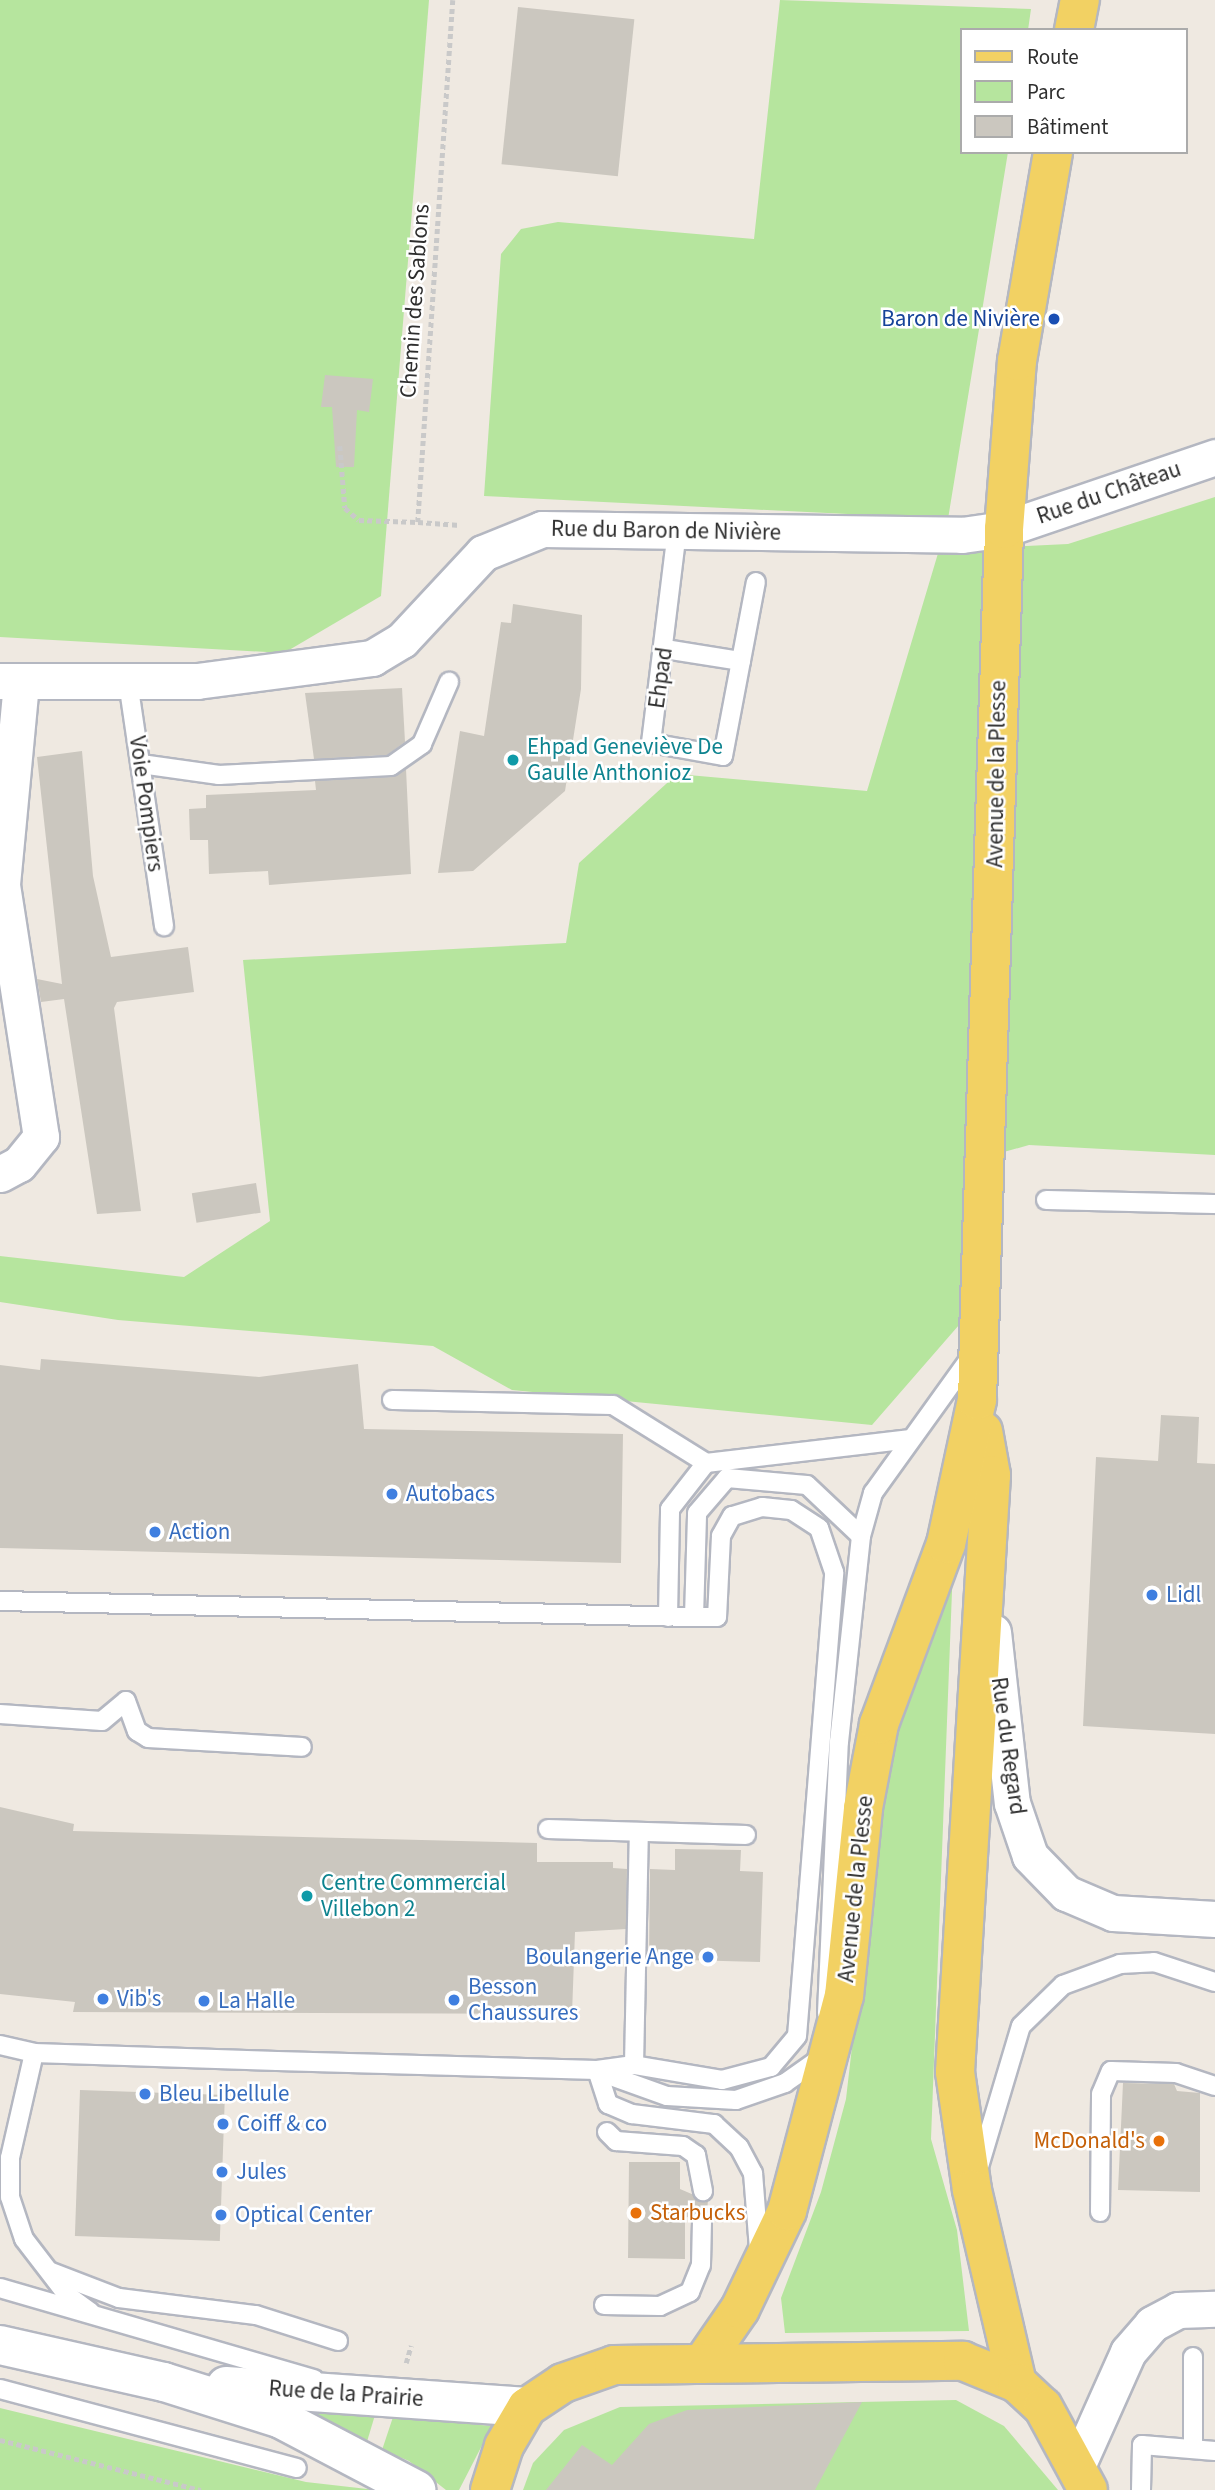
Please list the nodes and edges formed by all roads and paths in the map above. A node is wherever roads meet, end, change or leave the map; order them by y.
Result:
1 (453, 0) edge
2 (1080, 0) edge
3 (1074, 28) edge
4 (1053, 154) edge
5 (340, 446) dead end
6 (1215, 457) edge
7 (418, 522) junction
8 (1004, 529) junction
9 (677, 531) junction
10 (484, 553) junction
11 (756, 582) dead end
12 (665, 649) junction
13 (741, 661) junction
14 (128, 681) junction
15 (10, 682) edge
16 (449, 682) dead end
17 (141, 764) junction
18 (164, 926) dead end
19 (0, 1174) edge
20 (1046, 1200) dead end
21 (1215, 1204) edge
22 (983, 1341) junction
23 (392, 1399) dead end
24 (977, 1400) junction
25 (909, 1439) junction
26 (706, 1463) junction
27 (861, 1536) junction
28 (983, 1556) junction
29 (0, 1601) edge
30 (668, 1617) junction
31 (694, 1617) junction
32 (0, 1714) edge
33 (302, 1747) dead end
34 (548, 1829) dead end
35 (639, 1832) junction
36 (746, 1835) dead end
37 (1215, 1919) edge
38 (1215, 1982) edge
39 (0, 2045) edge
40 (831, 2052) junction
41 (34, 2053) junction
42 (634, 2065) junction
43 (597, 2070) junction
44 (1215, 2086) edge
45 (607, 2132) dead end
46 (703, 2190) dead end
47 (972, 2190) junction
48 (1100, 2211) dead end
49 (702, 2220) dead end
50 (50, 2272) junction
51 (760, 2273) junction
52 (0, 2288) edge
53 (604, 2305) dead end
54 (1215, 2309) edge
55 (102, 2322) junction
56 (338, 2342) dead end
57 (0, 2345) edge
58 (1193, 2357) dead end
59 (702, 2364) junction
60 (164, 2382) junction
61 (1017, 2383) junction
62 (0, 2389) edge
63 (364, 2396) junction
64 (527, 2406) junction
65 (0, 2440) edge
66 (1193, 2446) junction
67 (1215, 2451) edge
68 (297, 2468) dead end
69 (1083, 2477) edge
70 (201, 2490) edge
71 (416, 2490) edge
72 (490, 2490) edge
73 (1141, 2490) edge

1 - 7 path, Chemin des Sablons
2 - 3 main road
4 - 8 main road, Avenue de la Plesse
5 - 7 path
6 - 8 street, Rue du Château
7 - 10 path
8 - 9 street, Rue du Baron de Nivière
8 - 22 main road, Avenue de la Plesse
9 - 10 street, Rue du Baron de Nivière
9 - 12 lane, Ehpad
10 - 14 street, Rue du Baron de Nivière
11 - 13 lane, Ehpad
12 - 13 lane
12 - 13 lane, Ehpad
14 - 15 street, Rue du Baron de Nivière
14 - 17 lane, Voie Pompiers
15 - 19 street
16 - 17 lane
17 - 18 lane, Voie Pompiers
20 - 21 lane
22 - 24 main road, Avenue de la Plesse
22 - 25 lane
23 - 26 lane
24 - 28 main road, Avenue de la Plesse
24 - 40 main road, Avenue de la Plesse
25 - 26 lane
25 - 27 lane
26 - 30 lane
27 - 31 lane
27 - 40 lane
28 - 37 street, Rue du Regard
28 - 47 main road, Avenue de la Plesse
29 - 30 lane
30 - 31 lane
31 - 42 lane
32 - 33 lane
34 - 35 lane
35 - 36 lane
35 - 42 lane
38 - 47 lane
39 - 41 lane
40 - 43 lane
40 - 51 main road, Avenue de la Plesse
41 - 43 lane
41 - 50 lane
42 - 43 lane
43 - 51 lane
44 - 48 lane
45 - 46 lane
47 - 61 main road, Avenue de la Plesse
49 - 53 lane
50 - 55 lane
50 - 56 lane
51 - 59 main road, Avenue de la Plesse
52 - 55 lane
54 - 69 street
55 - 63 lane
57 - 60 street, Rue de la Prairie
58 - 66 lane
59 - 61 main road
59 - 64 main road
60 - 63 street, Rue de la Prairie
60 - 71 street, Rue de la Prairie
61 - 69 main road
62 - 68 lane
63 - 64 street, Rue de la Prairie
64 - 72 main road
65 - 70 path
66 - 67 lane
66 - 73 lane

